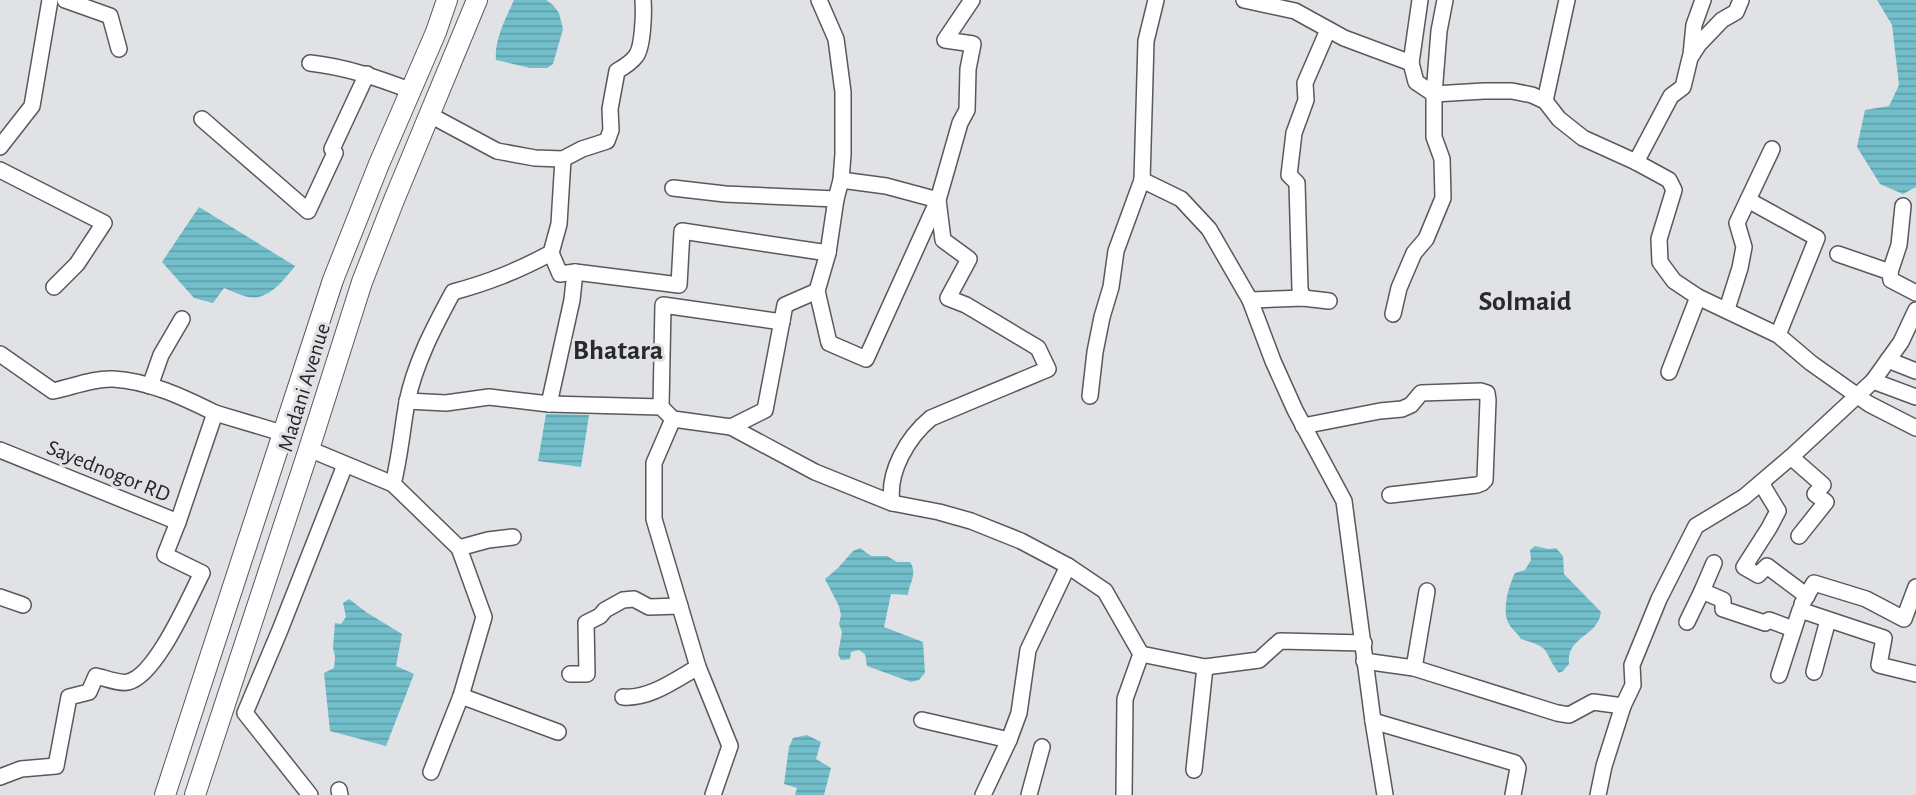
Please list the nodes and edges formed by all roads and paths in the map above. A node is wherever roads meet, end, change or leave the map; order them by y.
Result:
1 (50, 0) edge
2 (65, 0) edge
3 (447, 0) edge
4 (477, 0) edge
5 (643, 0) edge
6 (819, 0) edge
7 (972, 0) edge
8 (1156, 0) edge
9 (1244, 0) edge
10 (1420, 0) edge
11 (1445, 0) edge
12 (1567, 0) edge
13 (1703, 0) edge
14 (1741, 0) edge
15 (1328, 30) junction
16 (119, 49) dead end
17 (1690, 58) junction
18 (310, 63) dead end
19 (1411, 63) junction
20 (367, 74) junction
21 (412, 90) junction
22 (1434, 94) junction
23 (1545, 101) junction
24 (430, 115) junction
25 (202, 118) dead end
26 (0, 147) edge
27 (1772, 149) dead end
28 (563, 159) junction
29 (1636, 162) junction
30 (0, 170) edge
31 (841, 180) junction
32 (1142, 180) junction
33 (673, 188) dead end
34 (836, 199) junction
35 (938, 200) junction
36 (1748, 200) junction
37 (1903, 206) dead end
38 (551, 253) junction
39 (828, 253) junction
40 (1838, 254) dead end
41 (575, 272) junction
42 (1890, 272) junction
43 (54, 287) dead end
44 (817, 291) junction
45 (1916, 293) edge
46 (1698, 297) junction
47 (1303, 298) junction
48 (1250, 300) junction
49 (1329, 301) dead end
50 (1727, 309) junction
51 (1916, 310) edge
52 (1393, 314) dead end
53 (182, 319) dead end
54 (782, 322) junction
55 (1778, 334) junction
56 (0, 354) edge
57 (1888, 360) junction
58 (1916, 371) edge
59 (1669, 372) dead end
60 (1873, 381) junction
61 (150, 386) junction
62 (1090, 396) dead end
63 (1856, 396) junction
64 (1916, 397) edge
65 (407, 401) junction
66 (549, 404) junction
67 (661, 407) junction
68 (214, 413) junction
69 (673, 419) junction
70 (1303, 426) junction
71 (731, 427) junction
72 (1916, 428) edge
73 (282, 433) junction
74 (309, 449) junction
75 (0, 450) edge
76 (1791, 457) junction
77 (345, 465) junction
78 (1761, 483) junction
79 (393, 484) junction
80 (1390, 495) dead end
81 (892, 503) junction
82 (178, 522) junction
83 (1799, 536) dead end
84 (513, 537) dead end
85 (459, 548) junction
86 (1714, 563) dead end
87 (1068, 566) junction
88 (1916, 587) edge
89 (1427, 591) dead end
90 (1702, 591) junction
91 (0, 597) edge
92 (1803, 603) junction
93 (23, 605) dead end
94 (680, 606) junction
95 (1828, 620) junction
96 (1687, 622) dead end
97 (1910, 622) edge
98 (1793, 629) junction
99 (1364, 643) junction
100 (1141, 654) junction
101 (1364, 661) junction
102 (698, 667) junction
103 (1205, 667) junction
104 (1413, 668) junction
105 (1814, 672) dead end
106 (570, 674) dead end
107 (1916, 674) edge
108 (1779, 675) dead end
109 (461, 696) junction
110 (623, 697) dead end
111 (1623, 706) junction
112 (922, 720) dead end
113 (1373, 721) junction
114 (558, 732) dead end
115 (1008, 740) junction
116 (1042, 747) dead end
117 (1194, 770) dead end
118 (431, 772) dead end
119 (0, 777) edge
120 (165, 795) edge
121 (195, 795) edge
122 (310, 795) edge
123 (713, 795) edge
124 (983, 795) edge
125 (1029, 795) edge
126 (1124, 795) edge
127 (1385, 795) edge
128 (1513, 795) edge
129 (1598, 795) edge

1 - 26 street
2 - 16 street
3 - 21 main road, Madani Avenue
4 - 24 main road, Madani Avenue
5 - 28 street
6 - 31 street
7 - 35 street
8 - 32 street
9 - 15 street
10 - 19 street
11 - 22 street
12 - 23 street
13 - 17 street
14 - 17 street
15 - 19 street
15 - 47 street
17 - 29 street
18 - 20 street
19 - 22 street
20 - 21 street
20 - 25 street
21 - 73 main road, Madani Avenue
22 - 23 street
22 - 52 street
23 - 29 street
24 - 28 street
24 - 74 main road, Madani Avenue
27 - 36 street
28 - 38 street
29 - 46 street
30 - 43 street
31 - 34 street
31 - 35 street
32 - 48 street
32 - 62 street
33 - 34 street
34 - 39 street
35 - 44 street
35 - 81 street
36 - 50 street
36 - 55 street
37 - 42 street
38 - 41 street
38 - 65 street
39 - 41 street
39 - 44 street
40 - 42 street
41 - 66 street
42 - 45 street
44 - 54 street
46 - 50 street
46 - 59 street
47 - 48 street
47 - 49 street
48 - 70 street
50 - 55 street
51 - 57 street
53 - 61 street
54 - 67 street
54 - 71 street
55 - 63 street
56 - 61 street
57 - 58 street
57 - 60 street
60 - 63 street
60 - 64 street
61 - 68 street
63 - 72 street
63 - 76 street
65 - 66 street
65 - 79 street
66 - 67 street
67 - 69 street
68 - 73 street
68 - 82 street, Sayednogor RD
69 - 71 street
69 - 94 street
70 - 80 street
70 - 99 street
71 - 81 street
73 - 74 main road
73 - 120 main road, Madani Avenue
74 - 77 street
74 - 121 main road, Madani Avenue
75 - 82 street, Sayednogor RD
76 - 78 street
76 - 83 street
77 - 79 street
77 - 122 street
78 - 92 street
78 - 111 street
79 - 85 street
81 - 87 street
82 - 119 street
84 - 85 street
85 - 109 street
86 - 90 street
87 - 100 street
87 - 115 street
88 - 97 street
89 - 104 street
90 - 96 street
90 - 98 street
91 - 93 street
92 - 95 street
92 - 97 street
92 - 98 street
94 - 102 street
94 - 106 street
95 - 105 street
95 - 107 street
98 - 108 street
99 - 101 street
99 - 103 street
100 - 103 street
100 - 126 street
101 - 104 street
101 - 113 street
102 - 110 street
102 - 123 street
103 - 117 street
104 - 111 street
109 - 114 street
109 - 118 street
111 - 129 street
112 - 115 street
113 - 127 street
113 - 128 street
115 - 124 street
116 - 125 street

